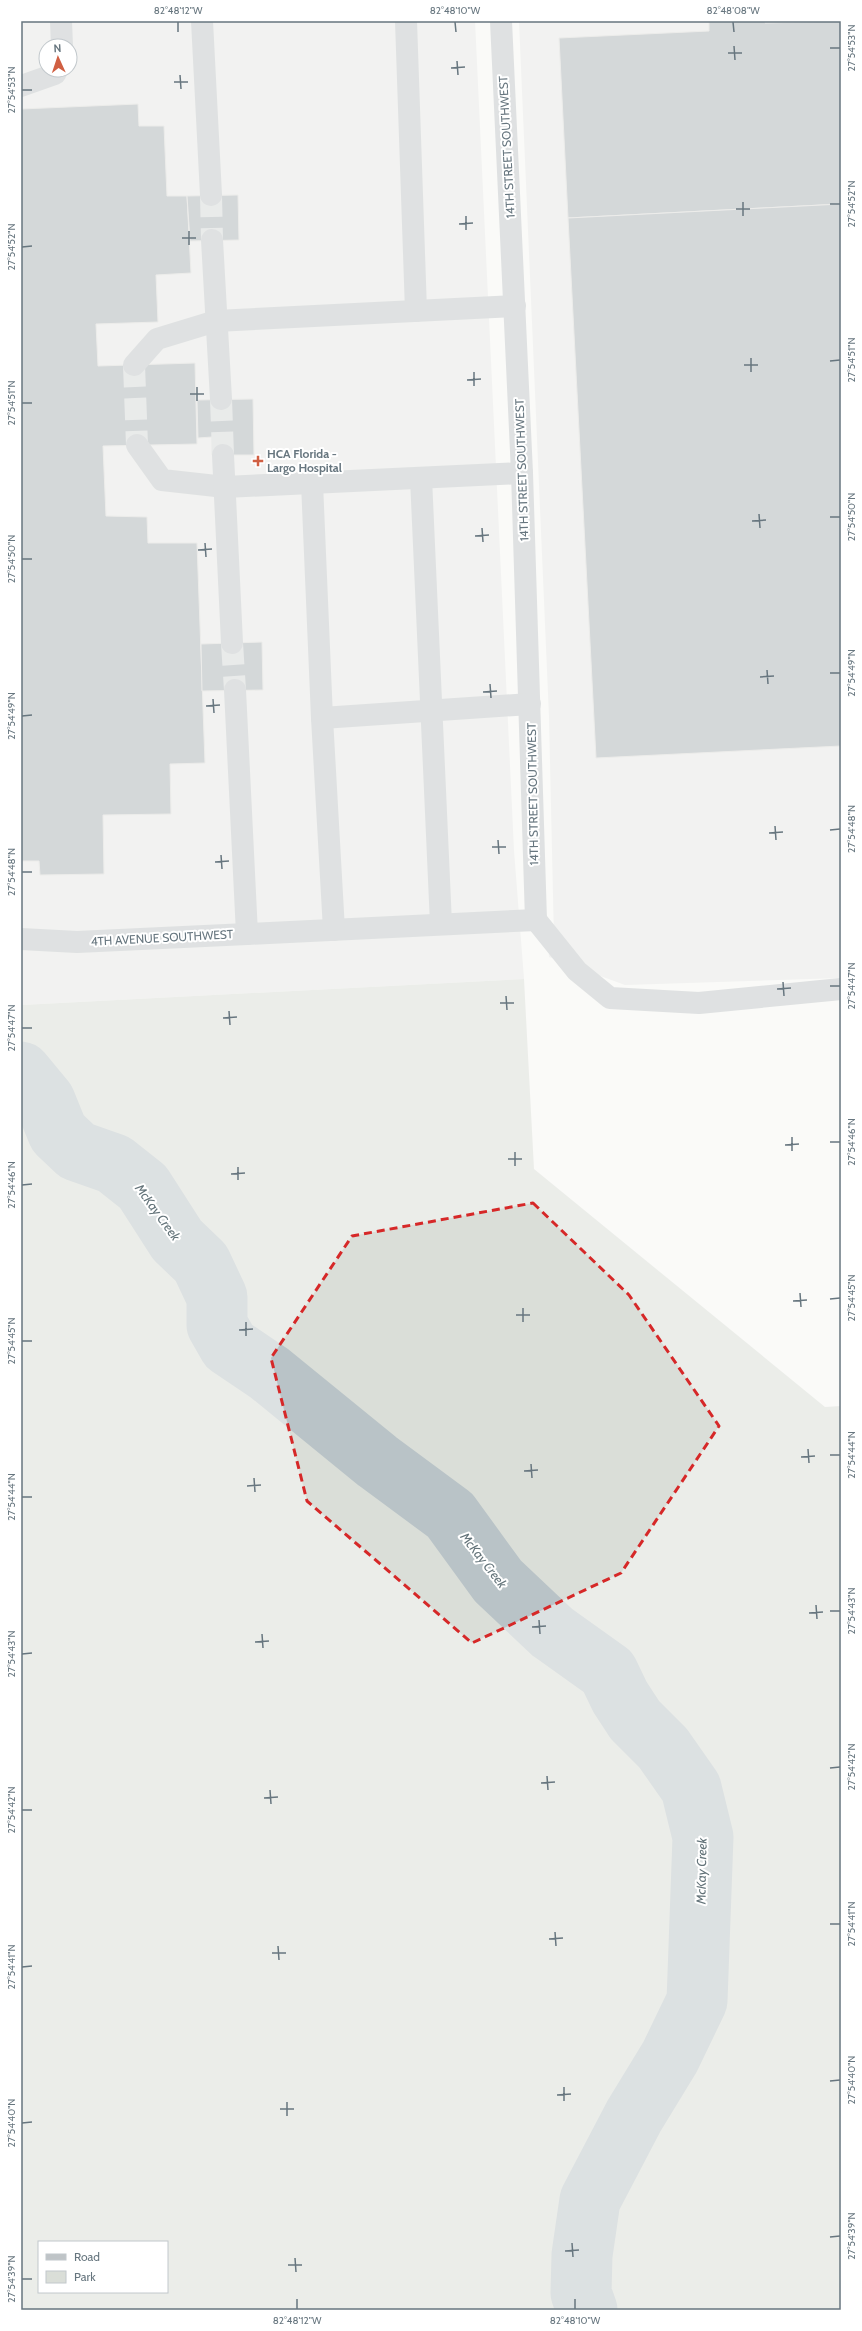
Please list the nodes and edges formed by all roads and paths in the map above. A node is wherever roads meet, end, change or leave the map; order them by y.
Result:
1 (61, 21) edge
2 (202, 21) edge
3 (406, 21) edge
4 (502, 21) edge
5 (62, 38) edge
6 (44, 78) edge
7 (21, 86) edge
8 (211, 195) tunnel mouth
9 (212, 240) tunnel mouth
10 (515, 306) junction
11 (416, 311) junction
12 (216, 321) junction
13 (134, 365) tunnel mouth
14 (220, 399) tunnel mouth
15 (138, 445) tunnel mouth
16 (224, 455) tunnel mouth
17 (522, 473) junction
18 (421, 478) junction
19 (312, 483) junction
20 (225, 487) junction
21 (232, 644) tunnel mouth
22 (235, 690) tunnel mouth
23 (530, 704) junction
24 (430, 710) junction
25 (322, 718) junction
26 (536, 920) junction
27 (440, 924) junction
28 (334, 930) junction
29 (247, 934) junction
30 (21, 939) edge
31 (841, 989) edge

1 - 5 street
2 - 8 street
3 - 11 street
4 - 10 street, 14TH STREET SOUTHWEST
6 - 7 street
9 - 12 street
10 - 11 street
10 - 17 street, 14TH STREET SOUTHWEST
11 - 12 street
12 - 13 street
12 - 14 street
15 - 20 street
16 - 20 street
17 - 18 street
17 - 23 street, 14TH STREET SOUTHWEST
18 - 19 street
18 - 24 street
19 - 20 street
19 - 25 street
20 - 21 street
22 - 29 street
23 - 24 street
23 - 26 street, 14TH STREET SOUTHWEST
24 - 25 street
24 - 27 street
25 - 28 street
26 - 27 street, 4TH AVENUE SOUTHWEST
26 - 31 street
27 - 28 street, 4TH AVENUE SOUTHWEST
28 - 29 street, 4TH AVENUE SOUTHWEST
29 - 30 street, 4TH AVENUE SOUTHWEST

